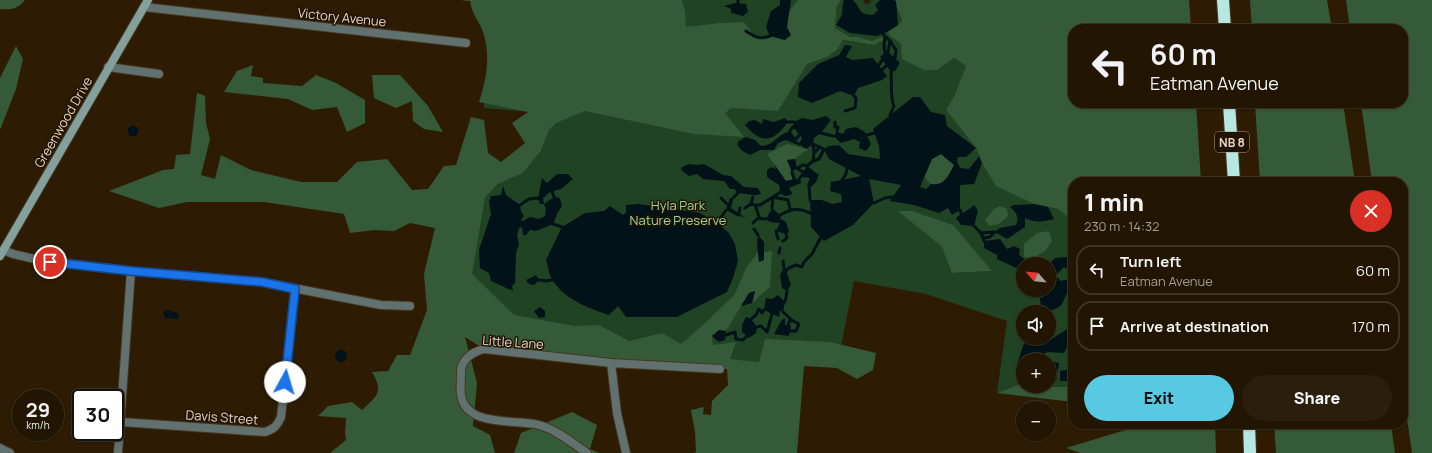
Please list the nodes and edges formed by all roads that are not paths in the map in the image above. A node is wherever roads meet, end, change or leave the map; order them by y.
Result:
1 (1223, 0) edge
2 (146, 4) edge
3 (1225, 24) edge
4 (466, 43) dead end
5 (108, 68) junction
6 (159, 74) dead end
7 (1229, 108) edge
8 (1234, 177) edge
9 (2, 253) edge
10 (131, 271) junction
11 (295, 289) junction
12 (410, 306) dead end
13 (611, 363) junction
14 (720, 369) dead end
15 (123, 389) edge
16 (124, 422) edge
17 (1248, 429) edge
18 (119, 441) edge
19 (0, 448) edge
20 (10, 453) edge
21 (118, 453) edge
22 (587, 453) edge
23 (626, 453) edge
24 (1250, 453) edge

1 - 3 highway
2 - 4 street, Victory Avenue
2 - 5 main road, Greenwood Drive
5 - 6 street
5 - 9 main road, Greenwood Drive
7 - 8 highway, NB 8
9 - 10 street
10 - 11 street
10 - 15 street
11 - 12 street
11 - 16 street, Davis Street
13 - 14 street, Little Lane
13 - 22 street, Little Lane
13 - 23 street
17 - 24 highway
18 - 21 street
19 - 20 street

